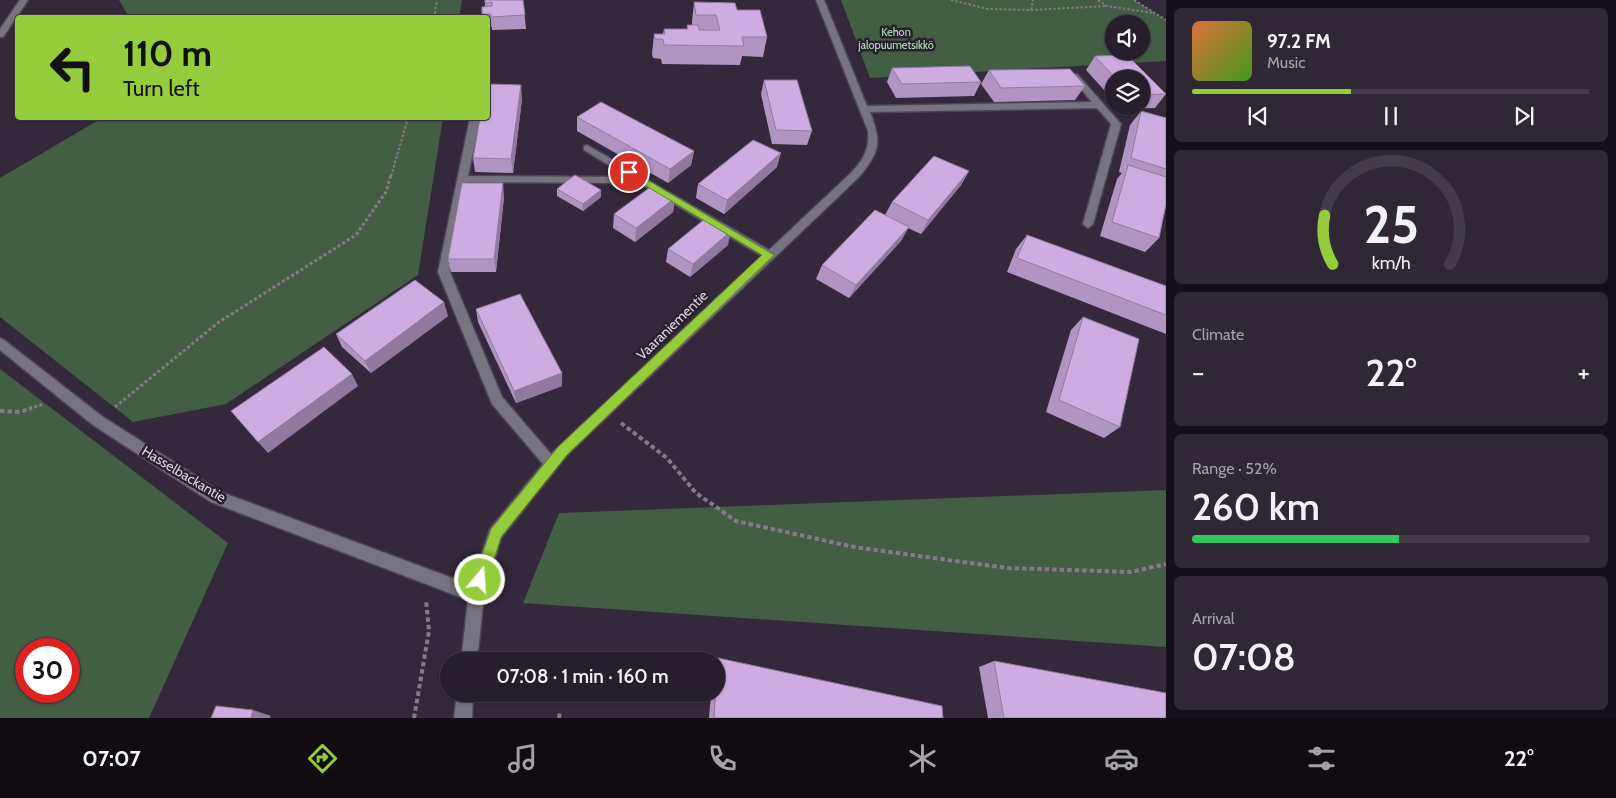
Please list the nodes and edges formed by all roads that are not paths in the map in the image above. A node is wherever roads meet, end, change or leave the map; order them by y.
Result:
1 (24, 0) edge
2 (820, 0) edge
3 (0, 35) edge
4 (1071, 72) edge
5 (1099, 105) junction
6 (864, 109) junction
7 (475, 120) edge
8 (587, 148) dead end
9 (463, 179) junction
10 (643, 180) junction
11 (1088, 224) dead end
12 (769, 255) junction
13 (0, 342) edge
14 (551, 464) junction
15 (476, 595) junction
16 (470, 652) edge
17 (464, 702) edge
18 (463, 718) edge

1 - 3 street
2 - 6 street, Vaaraniementie
4 - 5 street
5 - 6 street
5 - 11 street
6 - 12 street, Vaaraniementie
7 - 9 street
8 - 10 street
9 - 10 street
9 - 14 street
10 - 12 street
12 - 14 street, Vaaraniementie
13 - 15 street, Hasselbackantie
14 - 15 street, Vaaraniementie
15 - 16 street, Vaaraniementie
17 - 18 street

